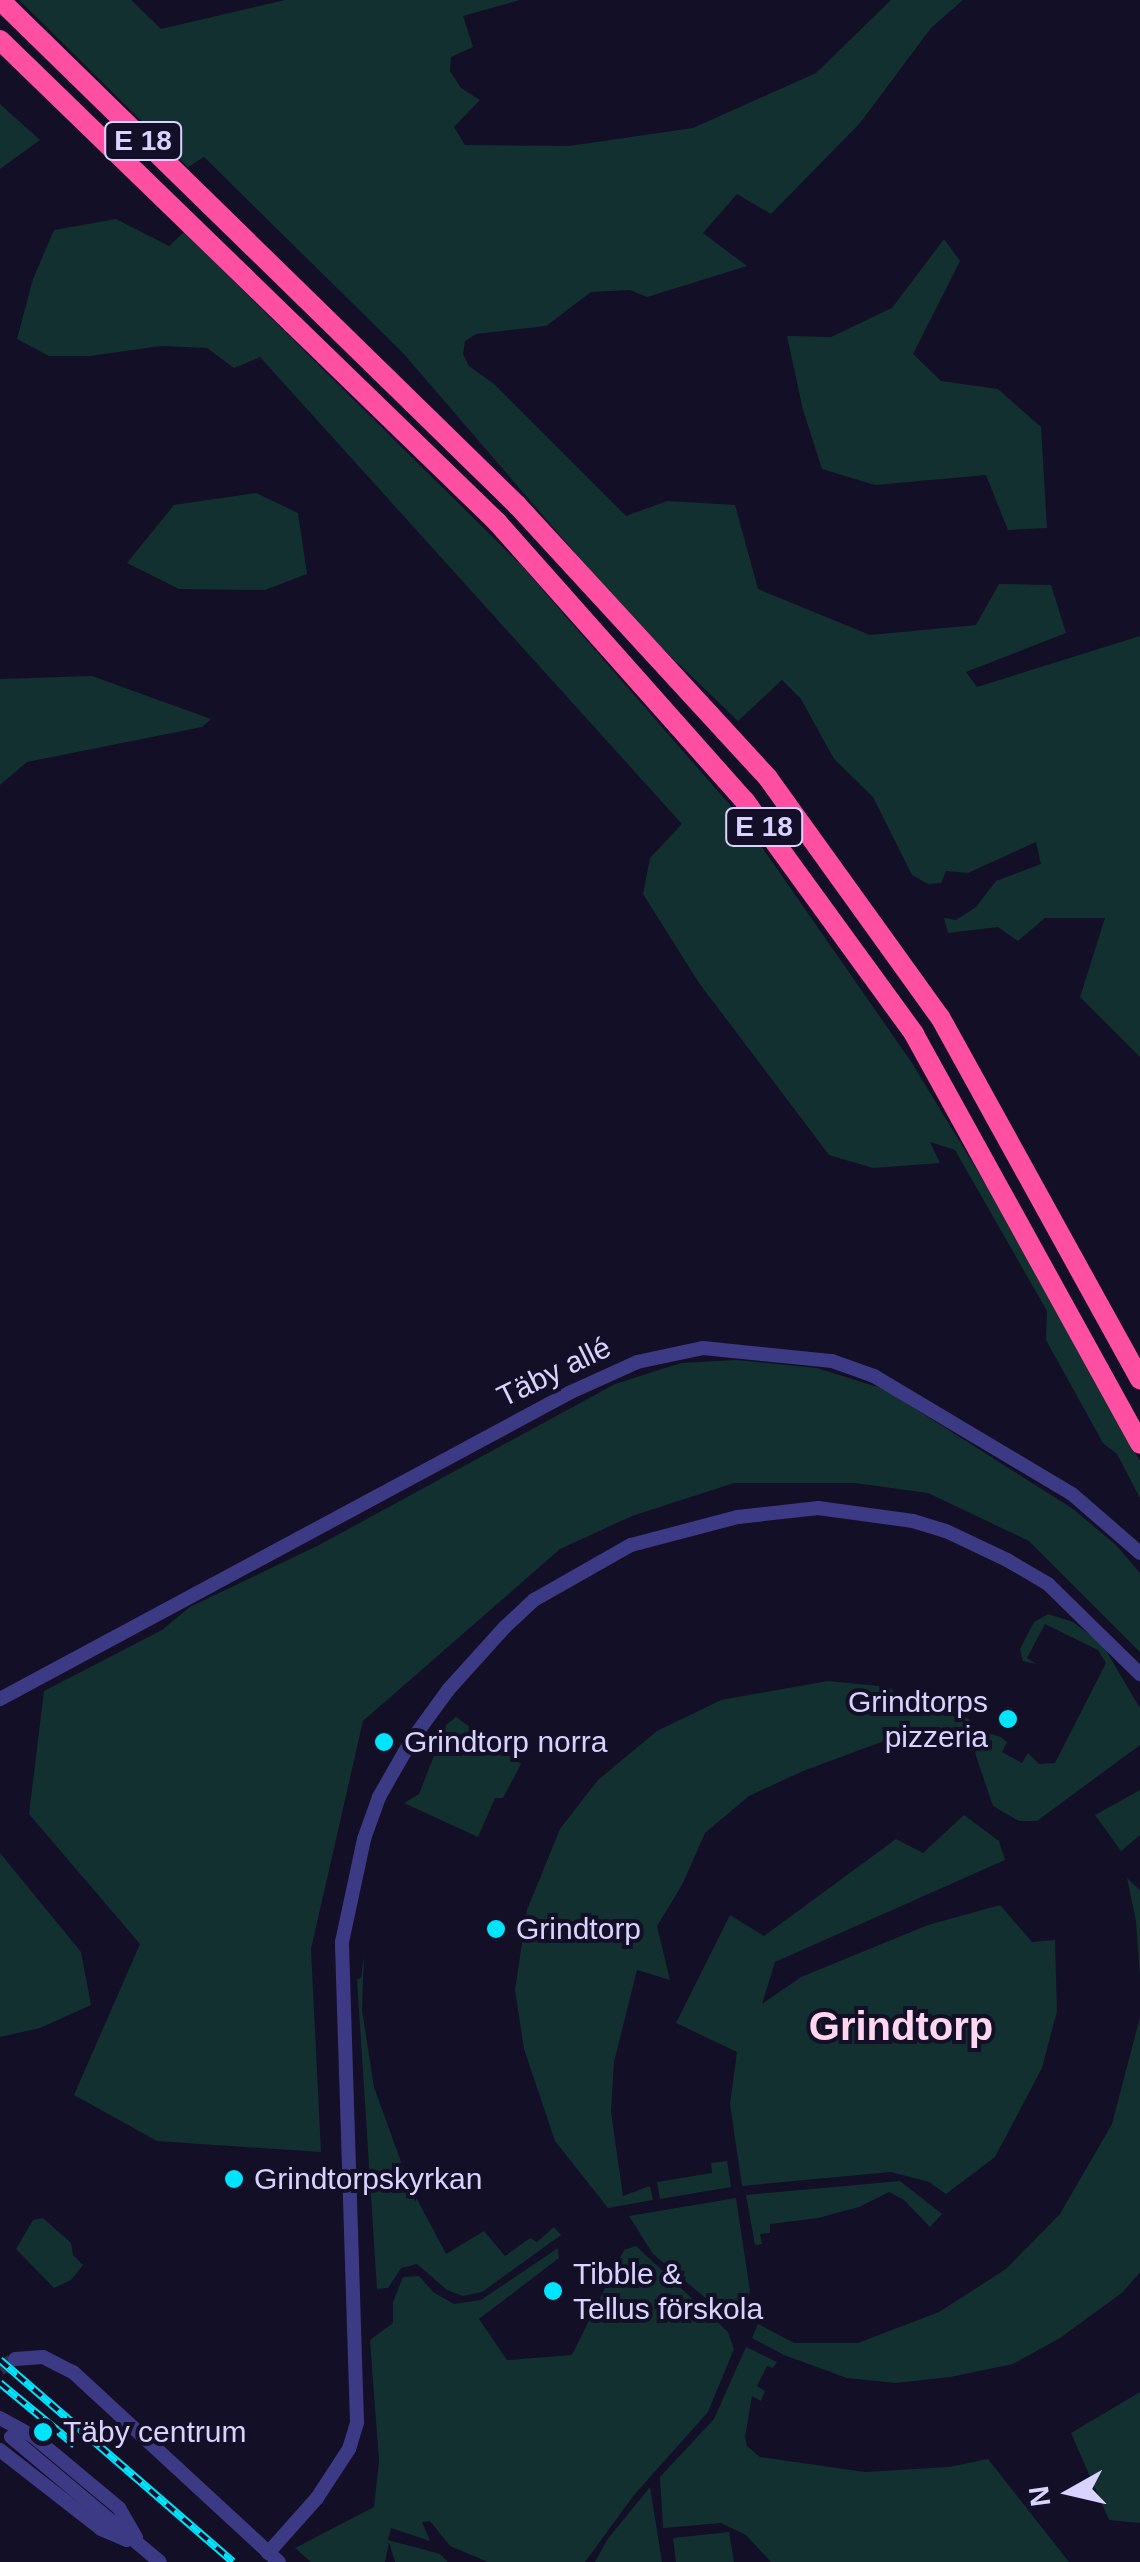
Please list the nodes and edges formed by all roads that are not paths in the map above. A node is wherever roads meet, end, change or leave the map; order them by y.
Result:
1 (0, 0) edge
2 (0, 40) edge
3 (1140, 1378) edge
4 (1140, 1444) edge
5 (1140, 1553) edge
6 (1140, 1674) edge
7 (0, 1699) edge
8 (15, 2359) tunnel mouth
9 (0, 2418) edge
10 (11, 2437) dead end
11 (0, 2450) edge
12 (142, 2546) junction
13 (273, 2558) edge
14 (160, 2562) edge

1 - 3 highway, E 18
2 - 4 highway, E 18
5 - 7 street, Täby allé
6 - 13 street
8 - 13 street
9 - 12 street
10 - 12 street
11 - 12 street
12 - 14 street

